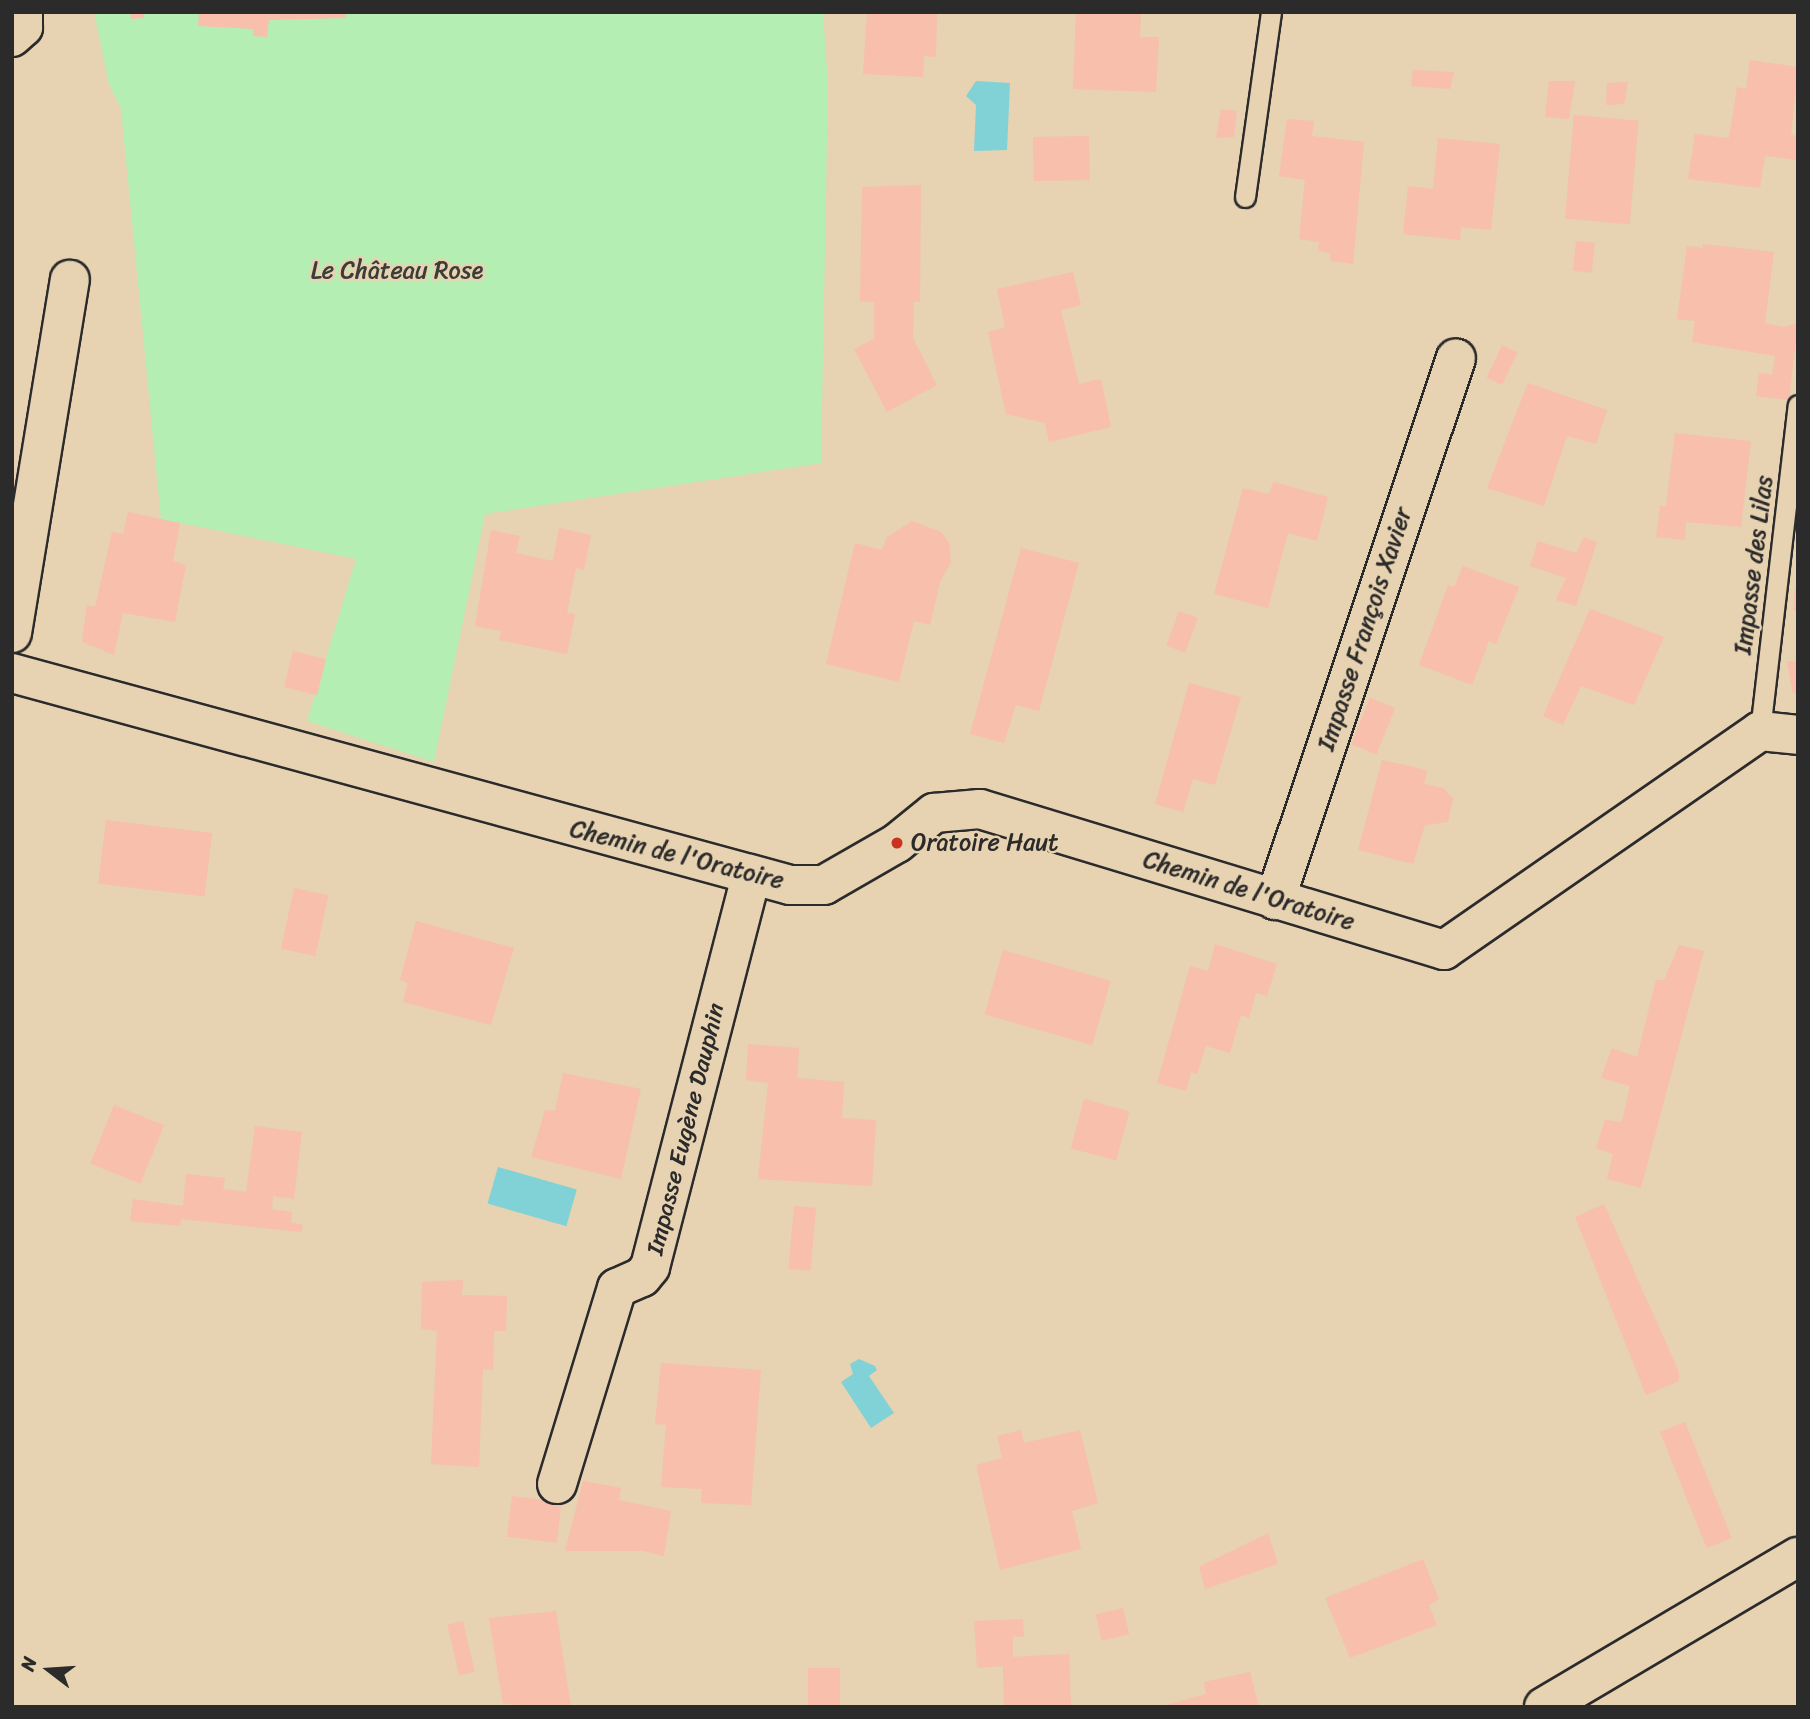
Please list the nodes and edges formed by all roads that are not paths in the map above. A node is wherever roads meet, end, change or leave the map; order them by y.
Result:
1 (23, 12) edge
2 (1271, 12) edge
3 (12, 37) edge
4 (1245, 197) dead end
5 (70, 279) dead end
6 (1456, 358) dead end
7 (1798, 405) edge
8 (12, 633) edge
9 (12, 673) edge
10 (1760, 731) junction
11 (1798, 735) edge
12 (751, 877) junction
13 (1275, 900) junction
14 (557, 1484) dead end
15 (1798, 1557) edge
16 (1544, 1707) edge

1 - 3 street
2 - 4 lane
5 - 8 street
6 - 13 street, Impasse François Xavier
7 - 10 lane, Impasse des Lilas
9 - 12 street, Chemin de l'Oratoire
10 - 11 street
10 - 13 street, Chemin de l'Oratoire
12 - 13 street, Chemin de l'Oratoire
12 - 14 street, Impasse Eugène Dauphin
15 - 16 street

